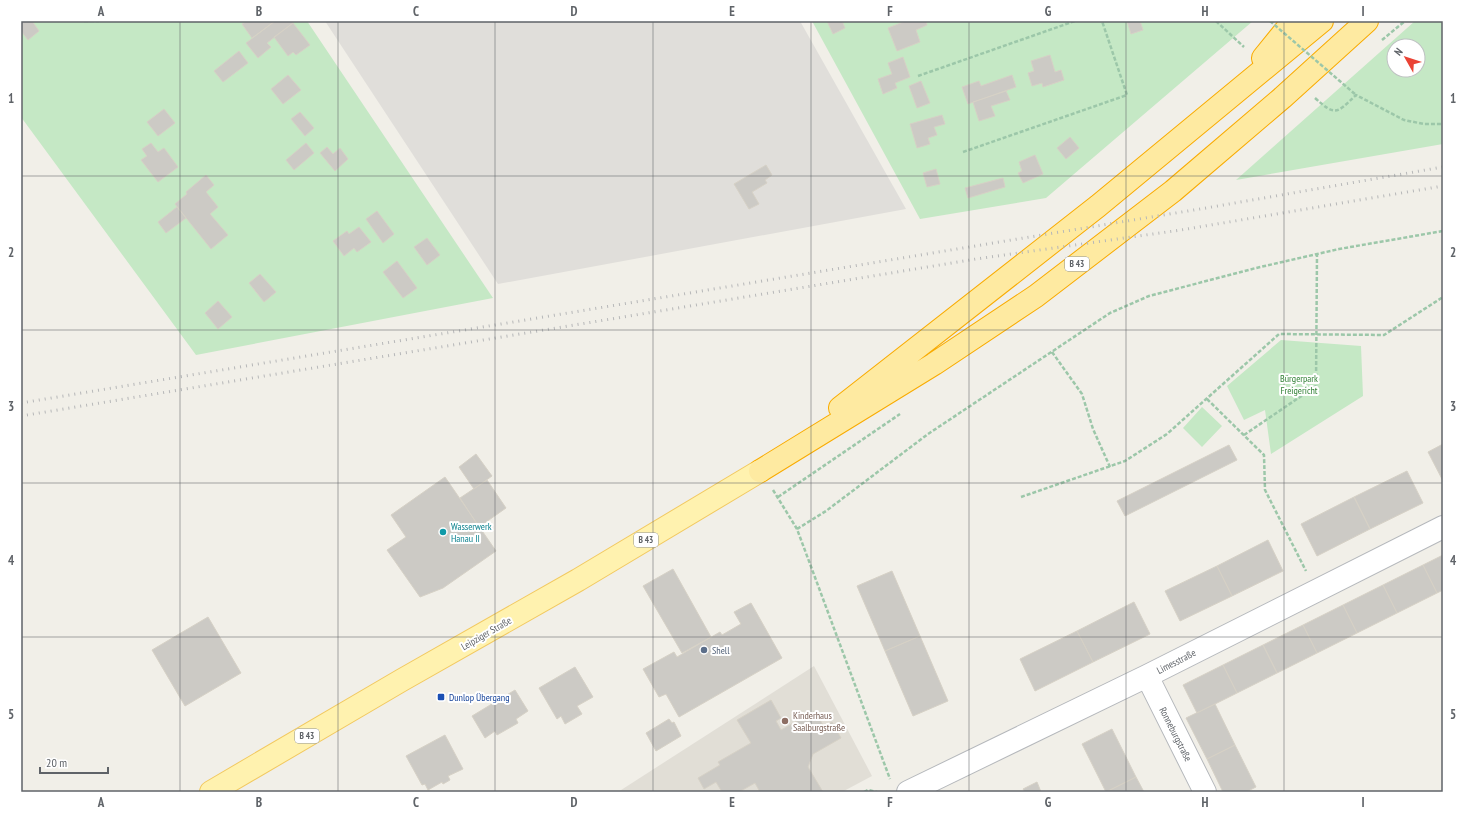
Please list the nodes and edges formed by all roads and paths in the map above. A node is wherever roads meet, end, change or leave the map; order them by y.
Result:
1 (84, 21) edge
2 (99, 21) edge
3 (1075, 21) edge
4 (1102, 21) edge
5 (1216, 21) edge
6 (1270, 21) edge
7 (1293, 21) edge
8 (1322, 21) edge
9 (1367, 21) edge
10 (1247, 50) dead end
11 (918, 76) dead end
12 (1356, 95) junction
13 (1315, 97) dead end
14 (1229, 99) junction
15 (1443, 124) edge
16 (963, 152) dead end
17 (1443, 231) edge
18 (1316, 254) junction
19 (1443, 297) edge
20 (1315, 335) junction
21 (1052, 352) junction
22 (1207, 399) junction
23 (1244, 435) junction
24 (1110, 467) junction
25 (760, 471) junction
26 (1021, 497) dead end
27 (1443, 527) edge
28 (798, 529) junction
29 (1316, 591) junction
30 (1147, 676) junction
31 (900, 788) edge
32 (211, 792) edge
33 (864, 792) edge
34 (877, 792) edge
35 (1205, 792) edge

1 - 2 path
3 - 11 path
4 - 16 path
5 - 10 path
6 - 12 path, bridge
7 - 14 highway
8 - 14 highway, B 43
9 - 25 highway, B 43
12 - 13 path
12 - 15 path
14 - 25 highway, B 43
17 - 18 path
18 - 20 path
18 - 21 path
19 - 20 path
20 - 22 path
20 - 23 path
21 - 24 path
21 - 28 path
22 - 23 path
22 - 24 path
23 - 29 path
24 - 26 path
25 - 28 path
25 - 32 main road, Leipziger Straße / B 43
27 - 29 street, Limesstraße
28 - 31 path
29 - 30 street, Limesstraße
30 - 31 street, Limesstraße
30 - 35 street, Ronneburgstraße
33 - 34 path

